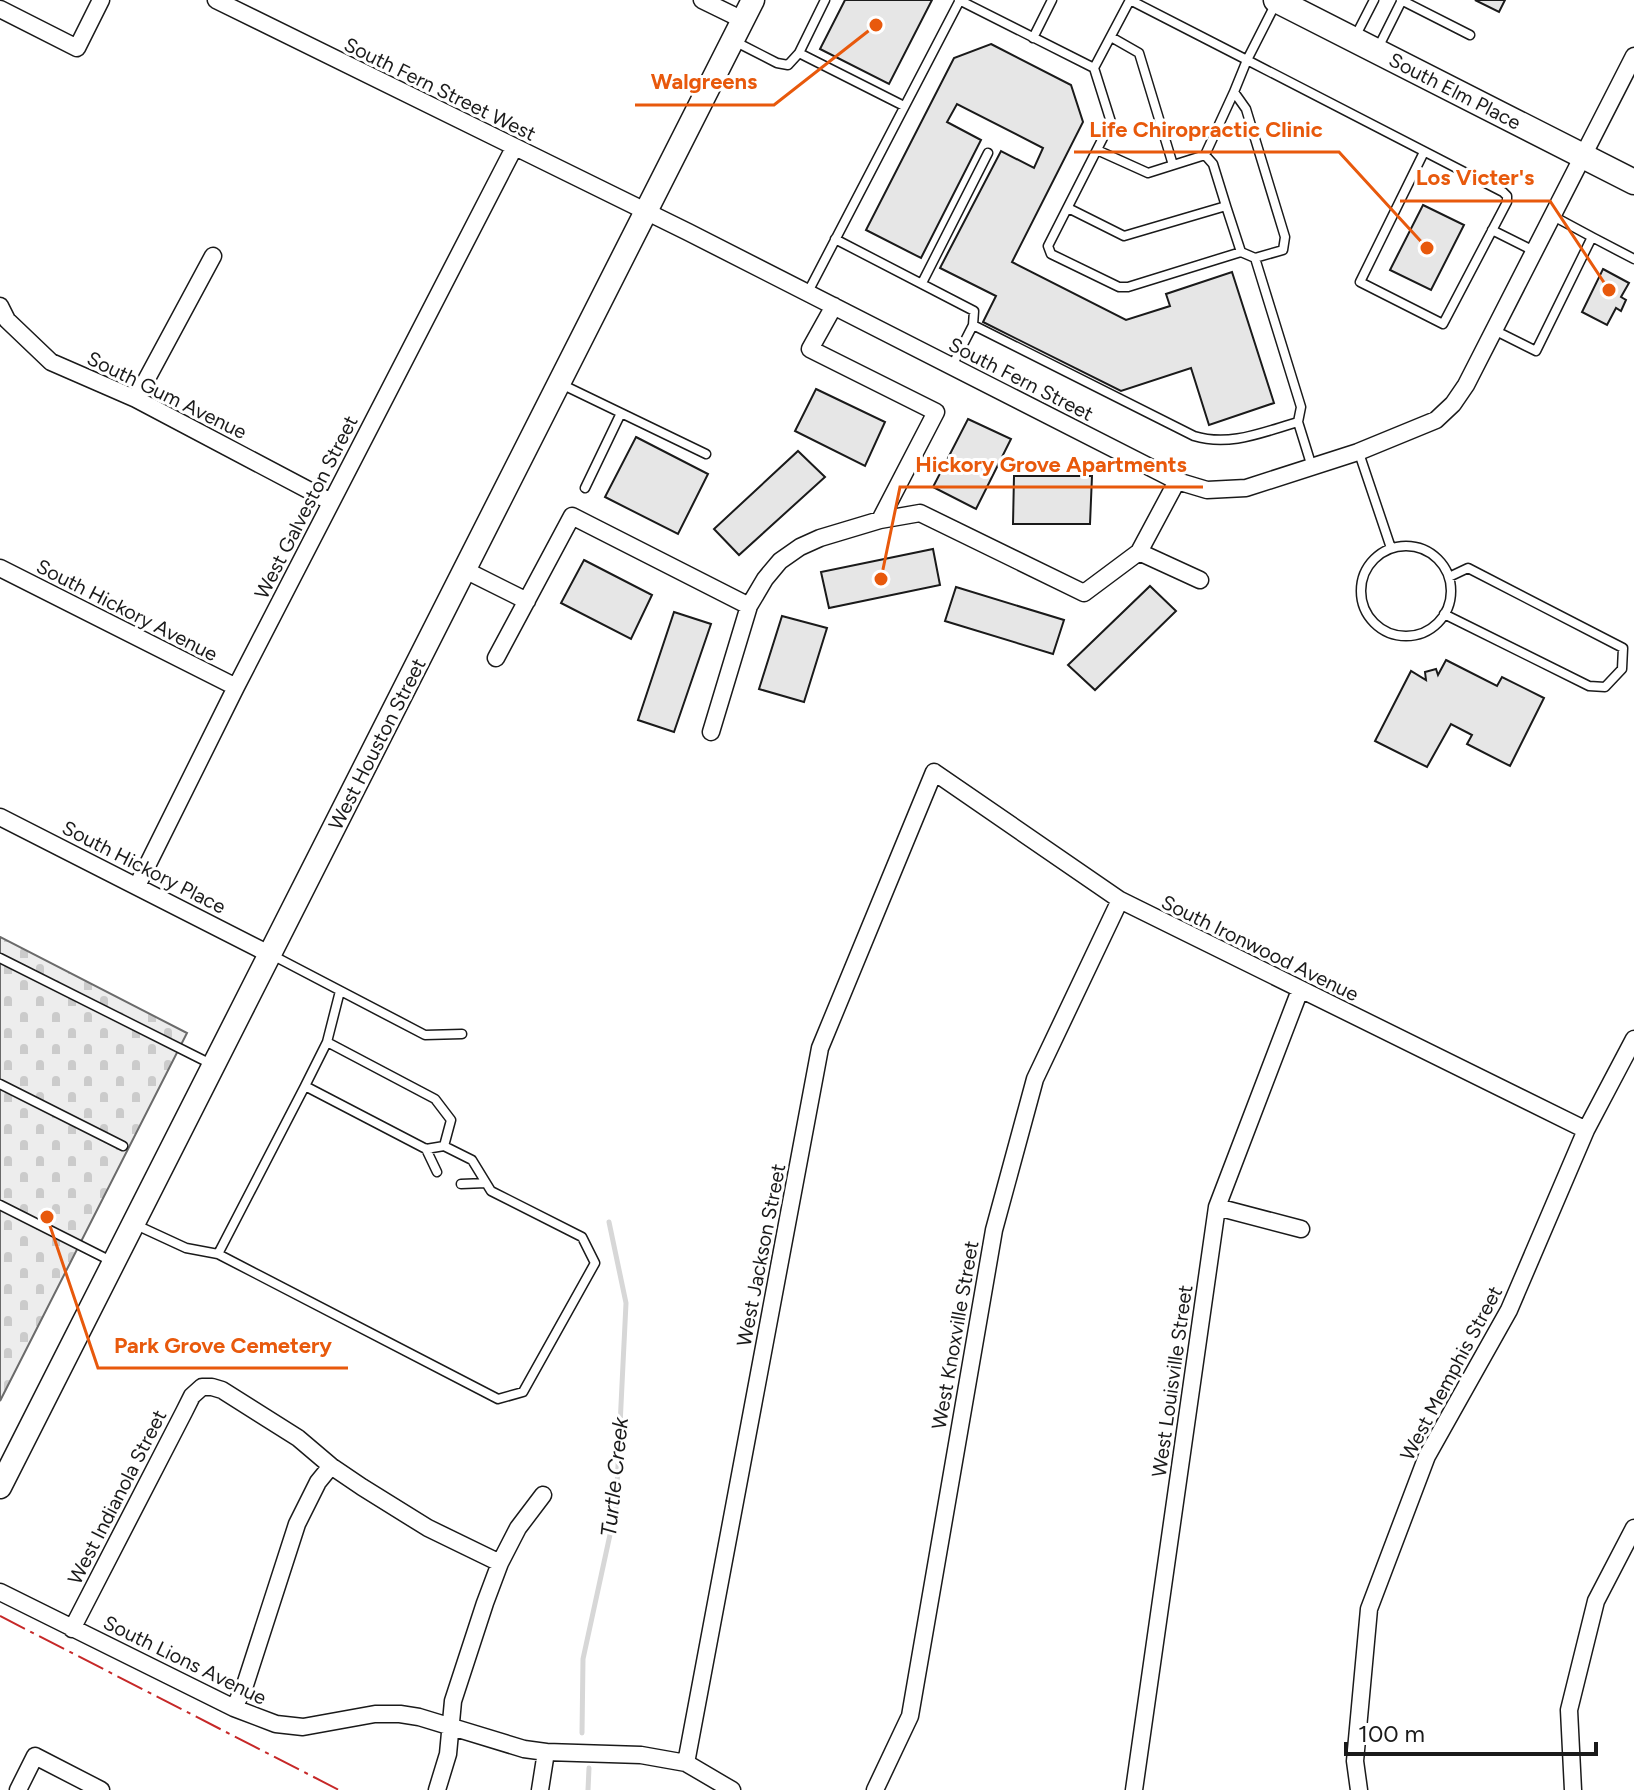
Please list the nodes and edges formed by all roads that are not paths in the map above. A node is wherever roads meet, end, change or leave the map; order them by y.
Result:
1 (101, 0) edge
2 (216, 0) edge
3 (702, 0) edge
4 (753, 0) edge
5 (825, 0) edge
6 (960, 0) edge
7 (1052, 0) edge
8 (1130, 0) edge
9 (1277, 0) edge
10 (1374, 0) edge
11 (1402, 0) edge
12 (0, 9) edge
13 (738, 30) junction
14 (1470, 35) dead end
15 (1111, 37) junction
16 (1033, 38) junction
17 (1354, 39) junction
18 (1377, 51) junction
19 (799, 53) junction
20 (1634, 56) edge
21 (1247, 60) junction
22 (1094, 68) junction
23 (1234, 92) junction
24 (904, 106) junction
25 (514, 148) junction
26 (1097, 150) junction
27 (1424, 152) junction
28 (988, 153) dead end
29 (1205, 155) junction
30 (1582, 156) junction
31 (1173, 165) junction
32 (1634, 182) edge
33 (1226, 206) junction
34 (1068, 208) junction
35 (647, 212) junction
36 (1552, 215) junction
37 (1492, 230) junction
38 (1592, 237) junction
39 (835, 239) junction
40 (1534, 251) junction
41 (1241, 252) junction
42 (213, 256) dead end
43 (1255, 258) junction
44 (1634, 259) edge
45 (922, 283) junction
46 (808, 292) junction
47 (0, 306) edge
48 (834, 306) junction
49 (973, 325) junction
50 (1494, 330) junction
51 (952, 366) junction
52 (560, 383) junction
53 (136, 399) junction
54 (621, 413) junction
55 (1298, 422) junction
56 (1358, 452) junction
57 (706, 454) dead end
58 (1312, 467) junction
59 (1177, 481) junction
60 (585, 488) dead end
61 (331, 502) junction
62 (880, 520) junction
63 (1391, 548) junction
64 (1139, 552) junction
65 (0, 568) edge
66 (465, 570) junction
67 (1449, 577) junction
68 (1200, 580) dead end
69 (527, 601) junction
70 (749, 606) junction
71 (1444, 614) junction
72 (496, 658) dead end
73 (236, 687) junction
74 (711, 732) dead end
75 (934, 772) joint
76 (0, 817) edge
77 (137, 886) junction
78 (1120, 900) junction
79 (269, 954) junction
80 (0, 958) edge
81 (1300, 990) junction
82 (340, 991) junction
83 (462, 1034) dead end
84 (1634, 1039) edge
85 (327, 1042) junction
86 (213, 1065) junction
87 (0, 1084) edge
88 (305, 1086) junction
89 (1586, 1130) junction
90 (123, 1146) dead end
91 (444, 1146) junction
92 (426, 1149) junction
93 (437, 1172) dead end
94 (486, 1183) junction
95 (461, 1184) dead end
96 (0, 1205) edge
97 (1217, 1207) junction
98 (133, 1224) junction
99 (1301, 1229) dead end
100 (218, 1254) junction
101 (114, 1262) junction
102 (331, 1466) junction
103 (0, 1487) edge
104 (543, 1495) dead end
105 (1634, 1528) edge
106 (500, 1563) junction
107 (0, 1592) edge
108 (72, 1629) junction
109 (234, 1708) junction
110 (449, 1727) junction
111 (546, 1752) junction
112 (686, 1763) junction
113 (18, 1790) edge
114 (101, 1790) edge
115 (437, 1790) edge
116 (540, 1790) edge
117 (732, 1790) edge
118 (875, 1790) edge
119 (1134, 1790) edge
120 (1359, 1790) edge
121 (1573, 1790) edge

1 - 12 street
2 - 25 street, South Fern Street West
3 - 13 street
4 - 13 main road, West Houston Street
5 - 19 lane
6 - 16 lane
6 - 24 lane
7 - 16 lane
8 - 15 lane
8 - 21 lane
9 - 17 main road, South Elm Place
9 - 21 lane
10 - 17 lane
11 - 14 lane
11 - 18 lane
13 - 19 lane
13 - 35 main road, West Houston Street
15 - 22 lane
15 - 31 lane
16 - 22 lane
17 - 18 main road, South Elm Place
18 - 30 main road, South Elm Place
19 - 24 lane
20 - 30 street
21 - 23 lane
21 - 27 lane
22 - 26 lane
23 - 29 lane
23 - 43 lane
24 - 39 lane
25 - 35 street, South Fern Street West
25 - 61 street, West Galveston Street
26 - 31 lane
26 - 34 lane
27 - 37 lane
27 - 37 lane
28 - 45 lane
29 - 31 lane
29 - 33 lane
30 - 32 main road, South Elm Place
30 - 36 street
33 - 34 lane
33 - 41 lane
34 - 41 lane
35 - 46 street, South Fern Street
35 - 52 main road, West Houston Street
36 - 38 lane
36 - 40 street
37 - 40 lane
38 - 44 lane
38 - 50 lane
39 - 45 lane
39 - 46 lane
40 - 50 street
41 - 43 lane
42 - 53 street
43 - 55 lane
45 - 49 lane
46 - 48 street, South Fern Street
47 - 53 street, South Gum Avenue
48 - 51 street, South Fern Street
48 - 62 street
49 - 51 lane
49 - 55 lane
50 - 56 street, South Fern Street
51 - 59 street, South Fern Street
52 - 54 lane
52 - 66 main road, West Houston Street
53 - 61 street, South Gum Avenue
54 - 57 lane
54 - 60 lane
55 - 58 lane
56 - 58 street, South Fern Street
56 - 63 lane
58 - 59 street, South Fern Street
59 - 64 street
61 - 73 street, West Galveston Street
62 - 64 street
62 - 70 street
63 - 67 lane
63 - 71 lane
64 - 68 street
65 - 73 street, South Hickory Avenue
66 - 69 street
66 - 79 main road, West Houston Street
67 - 71 lane
67 - 71 lane
69 - 70 street
69 - 72 street
70 - 74 street
73 - 77 street, West Galveston Street
75 - 78 street, South Ironwood Avenue
75 - 112 street, West Jackson Street
76 - 77 street, South Hickory Place
77 - 79 street, South Hickory Place
78 - 81 street, South Ironwood Avenue
78 - 118 street, West Knoxville Street
79 - 82 lane
79 - 86 main road, West Houston Street
80 - 86 lane
81 - 89 street, South Ironwood Avenue
81 - 97 street, West Louisville Street
82 - 83 lane
82 - 85 lane
84 - 89 street, West Memphis Street
85 - 88 lane
85 - 91 lane
86 - 98 main road, West Houston Street
87 - 90 lane
88 - 92 lane
88 - 100 lane
89 - 120 street, West Memphis Street
91 - 92 lane
91 - 94 lane
92 - 93 lane
94 - 95 lane
94 - 100 lane
96 - 101 lane
97 - 99 street
97 - 119 street, West Louisville Street
98 - 100 lane
98 - 101 main road, West Houston Street
101 - 103 main road, West Houston Street
102 - 106 street
102 - 108 street, West Indianola Street
102 - 109 street
104 - 106 street
105 - 121 street
106 - 110 street
107 - 108 street, South Lions Avenue
108 - 109 street, South Lions Avenue
109 - 110 street, South Lions Avenue
110 - 111 street, South Lions Avenue
110 - 115 street
111 - 112 street, South Lions Avenue
111 - 116 street
112 - 117 street, South Lions Avenue
113 - 114 street

